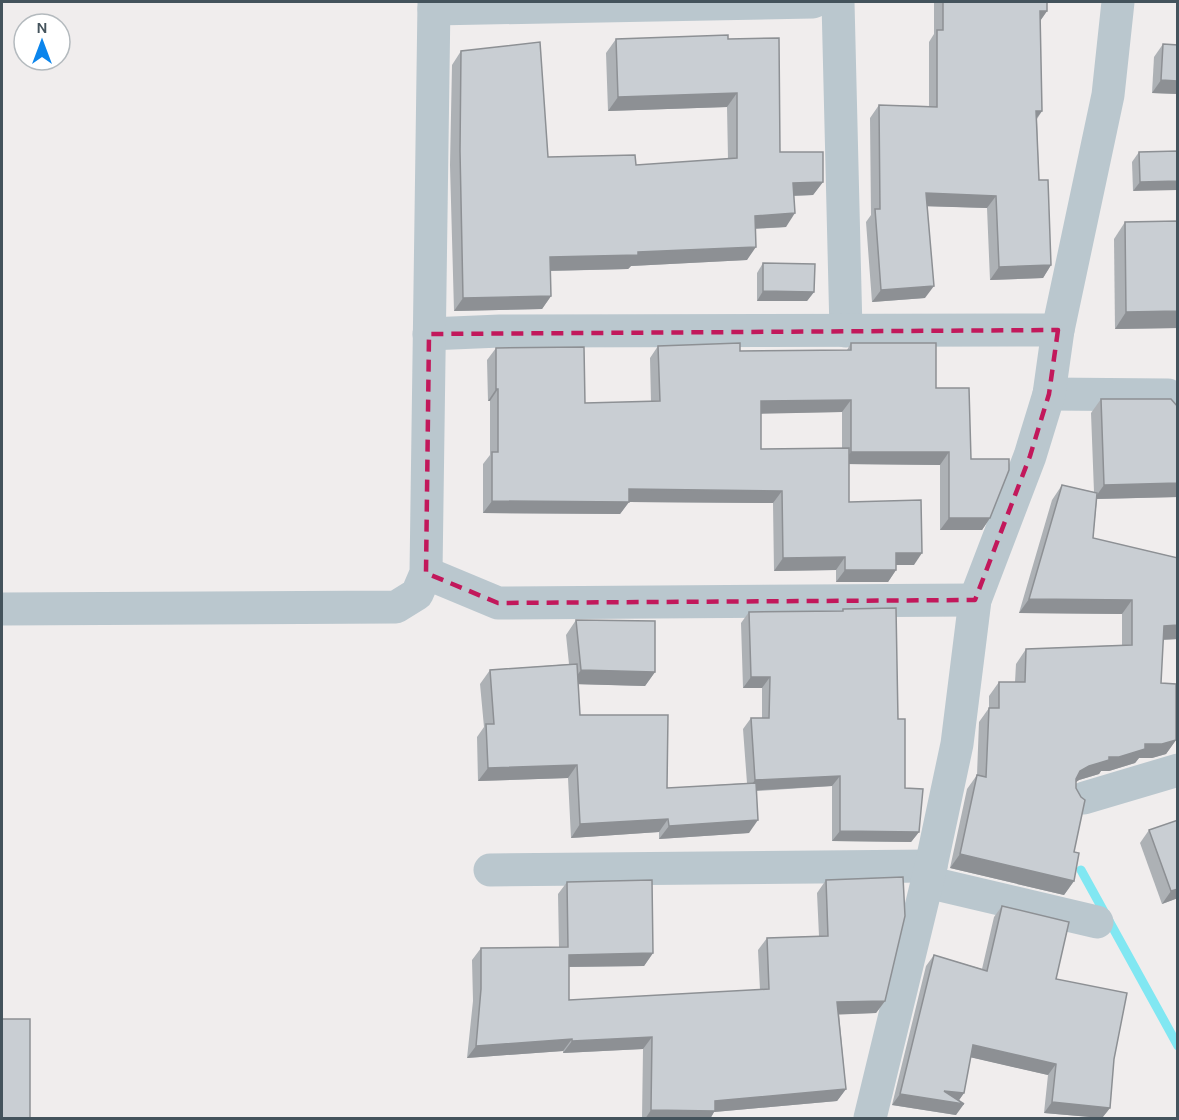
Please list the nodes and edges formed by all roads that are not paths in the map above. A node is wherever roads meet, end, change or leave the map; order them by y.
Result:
1 (813, 2) edge
2 (838, 2) edge
3 (1118, 2) edge
4 (434, 5) edge
5 (1058, 330) junction
6 (846, 331) junction
7 (429, 333) junction
8 (1049, 394) junction
9 (1178, 406) edge
10 (426, 573) junction
11 (975, 600) junction
12 (2, 609) edge
13 (1178, 770) edge
14 (1084, 798) edge
15 (490, 870) dead end
16 (929, 874) junction
17 (1097, 922) dead end
18 (870, 1119) edge

1 - 4 street
2 - 6 street
3 - 5 street
4 - 7 street
5 - 6 street
5 - 8 street
6 - 7 street
7 - 10 street
8 - 9 street
8 - 11 street
10 - 11 street
10 - 12 street
11 - 16 street
13 - 14 street
15 - 16 street
16 - 17 street
16 - 18 street

